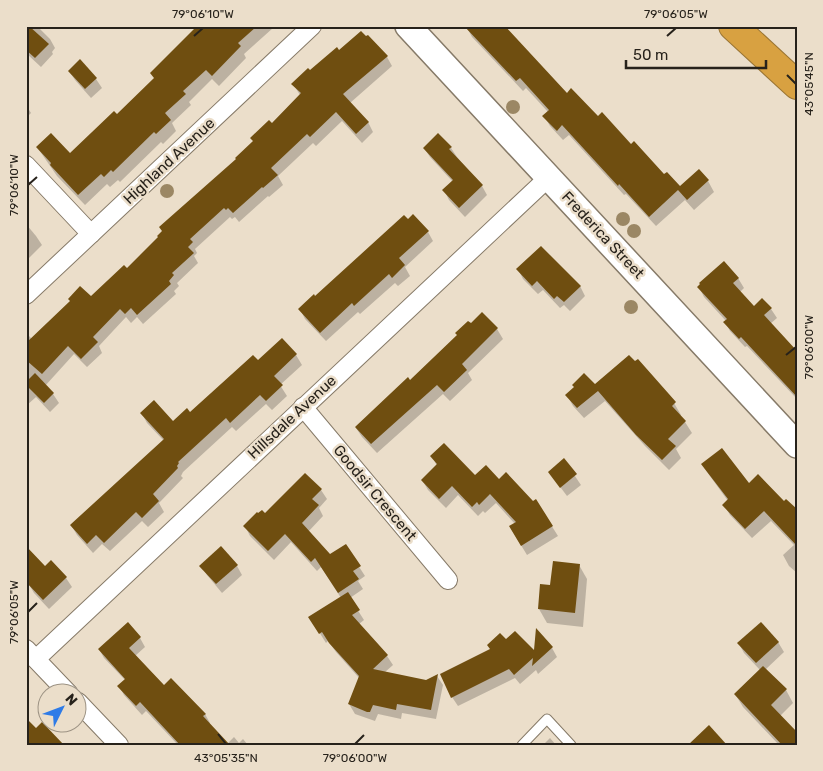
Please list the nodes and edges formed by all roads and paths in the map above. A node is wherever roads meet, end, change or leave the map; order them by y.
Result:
1 (312, 26) edge
2 (408, 26) edge
3 (733, 26) edge
4 (797, 86) edge
5 (26, 165) edge
6 (549, 177) junction
7 (92, 234) junction
8 (26, 295) edge
9 (303, 407) junction
10 (797, 445) edge
11 (448, 580) dead end
12 (31, 654) edge
13 (60, 684) edge
14 (88, 712) edge
15 (119, 745) edge
16 (522, 745) edge
17 (571, 745) edge

1 - 7 street, Highland Avenue
2 - 6 street, Frederica Street
3 - 4 highway
5 - 7 street
6 - 9 street, Hillsdale Avenue
6 - 10 street, Frederica Street
7 - 8 street, Highland Avenue
9 - 11 street, Goodsir Crescent
9 - 12 street, Hillsdale Avenue
12 - 13 street
14 - 15 street
16 - 17 lane

